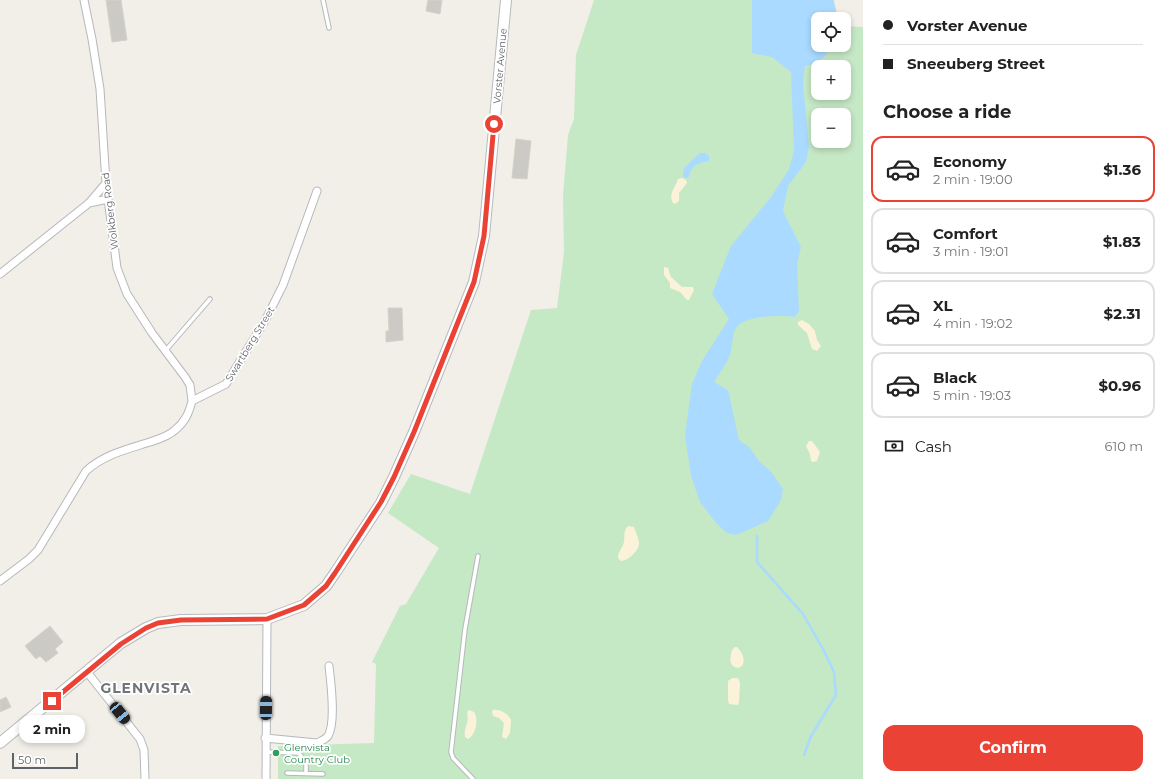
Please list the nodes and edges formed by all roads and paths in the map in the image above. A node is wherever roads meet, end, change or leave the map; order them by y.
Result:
1 (84, 0) edge
2 (323, 0) edge
3 (506, 0) edge
4 (329, 28) dead end
5 (106, 183) junction
6 (317, 191) dead end
7 (108, 199) junction
8 (89, 202) junction
9 (0, 274) edge
10 (210, 299) dead end
11 (166, 350) junction
12 (192, 401) junction
13 (478, 556) dead end
14 (0, 581) edge
15 (267, 619) junction
16 (330, 666) dead end
17 (87, 672) junction
18 (266, 738) junction
19 (0, 743) edge
20 (266, 752) junction
21 (287, 773) dead end
22 (306, 773) junction
23 (323, 774) dead end
24 (145, 779) edge
25 (266, 779) edge
26 (473, 779) edge

1 - 5 street, Wolkberg Road
2 - 4 lane
3 - 15 main road, Vorster Avenue
5 - 7 street, Wolkberg Road
5 - 8 street
6 - 12 street, Swartberg Street
7 - 8 street
7 - 11 street, Wolkberg Road
8 - 9 street
10 - 11 lane
11 - 12 street, Wolkberg Road
12 - 14 street
13 - 26 lane
15 - 17 main road
15 - 18 street
16 - 18 street
17 - 19 main road
17 - 24 street
18 - 20 street
20 - 22 lane
20 - 25 street
21 - 22 lane
22 - 23 lane

